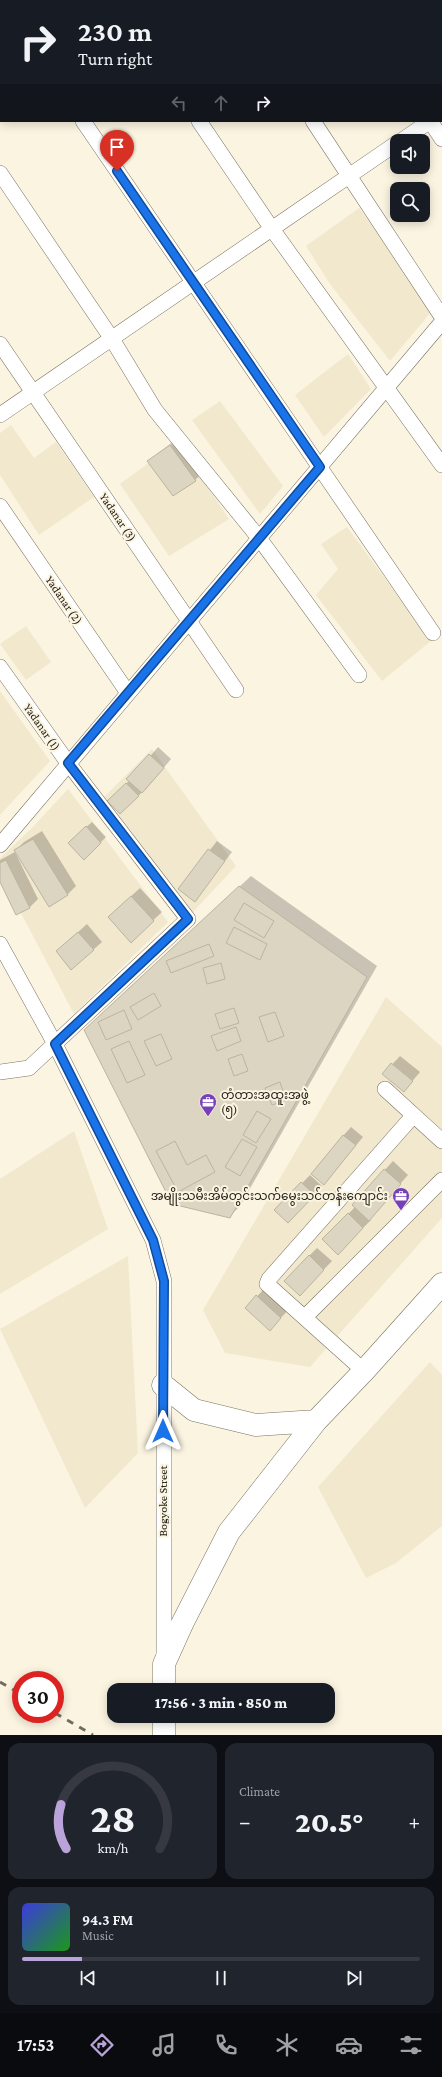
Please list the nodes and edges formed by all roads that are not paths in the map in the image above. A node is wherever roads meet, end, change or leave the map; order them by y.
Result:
1 (84, 122) edge
2 (200, 122) edge
3 (314, 122) edge
4 (429, 122) edge
5 (431, 122) edge
6 (411, 134) edge
7 (442, 139) edge
8 (390, 148) edge
9 (0, 173) edge
10 (350, 175) junction
11 (272, 229) junction
12 (194, 283) junction
13 (442, 316) edge
14 (442, 322) edge
15 (112, 339) junction
16 (0, 344) edge
17 (386, 388) junction
18 (33, 393) junction
19 (0, 415) edge
20 (442, 465) edge
21 (320, 467) junction
22 (0, 506) edge
23 (259, 538) junction
24 (189, 621) junction
25 (433, 634) dead end
26 (0, 667) edge
27 (359, 675) dead end
28 (236, 690) dead end
29 (128, 693) junction
30 (68, 763) junction
31 (0, 845) edge
32 (0, 944) edge
33 (55, 1044) junction
34 (0, 1072) edge
35 (385, 1089) dead end
36 (413, 1116) junction
37 (442, 1141) edge
38 (442, 1180) edge
39 (442, 1284) edge
40 (305, 1317) junction
41 (364, 1371) junction
42 (163, 1385) junction
43 (316, 1421) junction
44 (164, 1664) junction
45 (164, 1683) edge
46 (164, 1723) edge
47 (164, 1735) edge

1 - 12 street
2 - 11 street
3 - 10 street
4 - 6 street
5 - 7 street
8 - 10 street
9 - 15 street
10 - 11 street
10 - 13 street
11 - 12 street
11 - 17 street
12 - 15 street
12 - 21 street
14 - 17 street
15 - 18 street
15 - 23 street
16 - 18 street, Yadanar (3)
17 - 20 street
17 - 21 street
18 - 19 street
18 - 24 street, Yadanar (3)
21 - 23 street
21 - 25 street
22 - 29 street, Yadanar (2)
23 - 24 street
23 - 27 street
24 - 28 street, Yadanar (3)
24 - 29 street
26 - 30 street, Yadanar (1)
29 - 30 street
30 - 31 street
30 - 33 street, Yadanar (1)
32 - 33 street, Bogyoke Street
33 - 34 street
33 - 42 street, Bogyoke Street
35 - 36 street
36 - 37 street
36 - 40 street
38 - 40 street
39 - 41 main road
40 - 41 street
41 - 43 main road
42 - 43 main road
42 - 44 street, Bogyoke Street
43 - 44 main road
44 - 45 main road
46 - 47 main road

